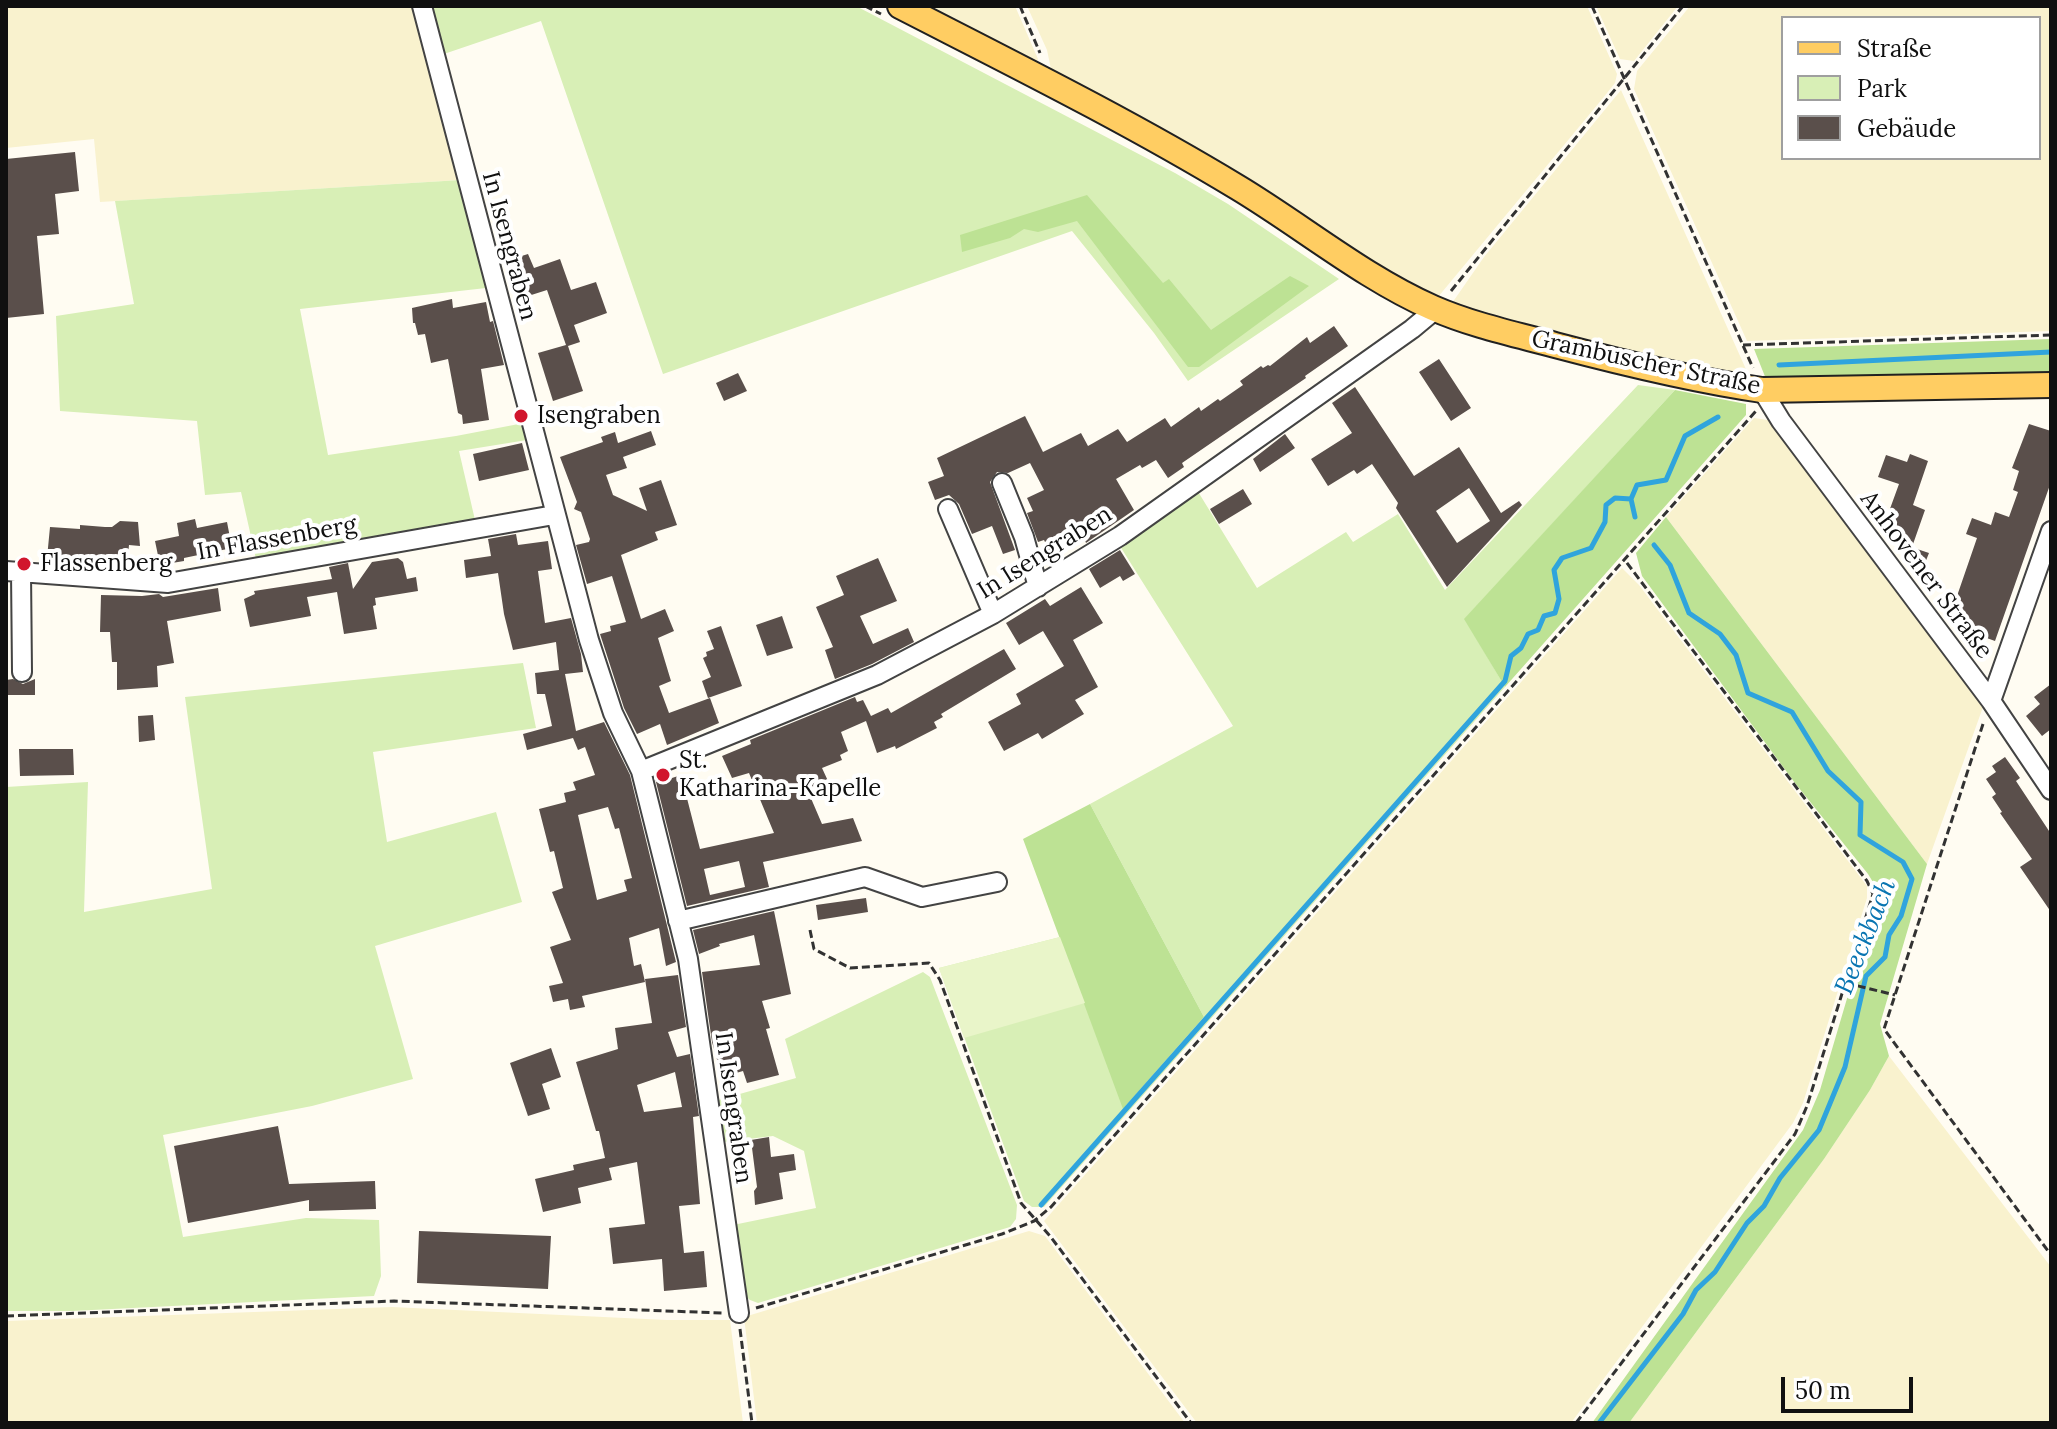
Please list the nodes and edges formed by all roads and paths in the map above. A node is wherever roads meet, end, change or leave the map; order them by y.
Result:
1 (422, 6) edge
2 (900, 6) edge
3 (1020, 6) edge
4 (1592, 6) edge
5 (1683, 6) edge
6 (1624, 78) junction
7 (1042, 80) junction
8 (1436, 309) junction
9 (2051, 335) edge
10 (1743, 345) junction
11 (2051, 385) edge
12 (1766, 397) junction
13 (1002, 483) dead end
14 (948, 509) dead end
15 (554, 515) junction
16 (2051, 531) edge
17 (1624, 559) junction
18 (14, 572) edge
19 (1038, 587) junction
20 (993, 614) junction
21 (22, 672) dead end
22 (1991, 701) junction
23 (641, 771) junction
24 (2051, 790) edge
25 (997, 882) dead end
26 (678, 921) junction
27 (810, 930) dead end
28 (1846, 983) junction
29 (1895, 995) junction
30 (1034, 1221) junction
31 (2051, 1255) edge
32 (739, 1313) junction
33 (6, 1316) edge
34 (752, 1423) edge
35 (1191, 1423) edge
36 (1576, 1423) edge

1 - 15 street, In Isengraben
2 - 7 main road, Grambuscher Straße
3 - 7 path
4 - 6 path
5 - 6 path
6 - 8 path
6 - 10 path
7 - 8 main road, Grambuscher Straße
8 - 12 main road, Grambuscher Straße
8 - 19 street, In Isengraben
9 - 10 path
10 - 12 path
11 - 12 main road, Grambuscher Straße
12 - 17 path
12 - 22 street, Anhovener Straße
13 - 19 street
14 - 20 street
15 - 18 street, In Flassenberg
15 - 23 street, In Isengraben
16 - 22 street
17 - 28 path
17 - 30 path
18 - 21 street
19 - 20 street, In Isengraben
20 - 23 street, In Isengraben
22 - 24 street, Anhovener Straße
22 - 29 path
23 - 26 street, In Isengraben
25 - 26 street
26 - 32 street, In Isengraben
27 - 30 path
28 - 29 path
28 - 36 path
29 - 31 path
30 - 32 path
30 - 35 path
32 - 33 path
32 - 34 path

